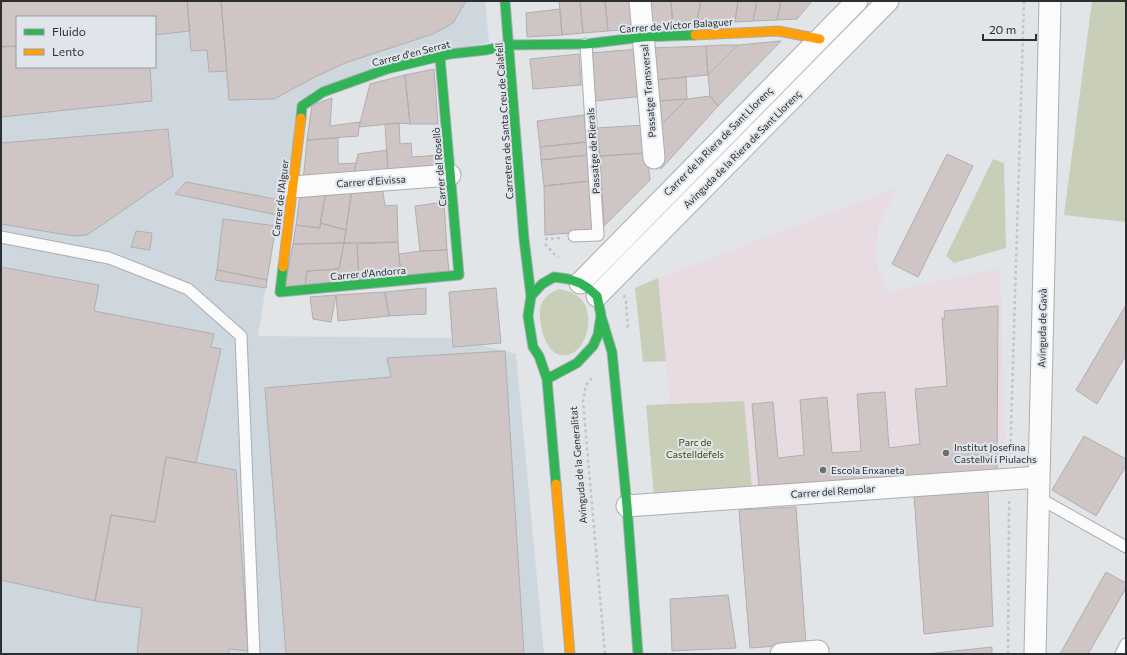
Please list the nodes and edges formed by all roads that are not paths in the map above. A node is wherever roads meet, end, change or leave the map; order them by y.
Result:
1 (505, 1) edge
2 (640, 1) edge
3 (857, 1) edge
4 (888, 1) edge
5 (1050, 1) edge
6 (643, 36) junction
7 (820, 39) junction
8 (586, 44) junction
9 (509, 45) junction
10 (440, 57) junction
11 (302, 106) joint
12 (654, 158) dead end
13 (450, 175) junction
14 (292, 187) junction
15 (574, 236) dead end
16 (1, 237) edge
17 (524, 239) junction
18 (535, 256) dead end
19 (459, 275) joint
20 (580, 283) junction
21 (280, 292) joint
22 (531, 296) junction
23 (599, 306) junction
24 (539, 356) junction
25 (567, 368) junction
26 (547, 379) junction
27 (1039, 477) junction
28 (1039, 498) junction
29 (627, 506) junction
30 (1126, 547) edge
31 (1126, 644) edge
32 (254, 654) edge
33 (570, 654) edge
34 (638, 654) edge
35 (781, 654) edge
36 (818, 654) edge
37 (1035, 654) edge
38 (1121, 654) edge

1 - 9 street, Carretera de Santa Creu de Calafell
2 - 6 street, Passatge Transversal
3 - 7 street, Carrer de la Riera de Sant Llorenç
4 - 23 street, Avinguda de la Riera de Sant Llorenç
5 - 27 street, Avinguda de Gavà
6 - 7 street, Carrer de Víctor Balaguer
6 - 8 street, Carrer de Víctor Balaguer
6 - 12 street, Passatge Transversal
7 - 20 street, Carrer de la Riera de Sant Llorenç
8 - 9 street, Carrer de Víctor Balaguer
8 - 15 lane, Passatge de Rierals
9 - 10 street, Carrer d'en Serrat
9 - 17 street, Carretera de Santa Creu de Calafell
10 - 11 street, Carrer d'en Serrat
10 - 13 street, Carrer del Rosellò
11 - 14 street, Carrer de l'Alguer
13 - 14 street, Carrer d'Eivissa
13 - 19 street, Carrer del Rosellò
14 - 21 street, Carrer de l'Alguer
16 - 32 lane
17 - 18 street, Carretera de Santa Creu de Calafell
17 - 22 street, Carretera de Santa Creu de Calafell
19 - 21 street, Carrer d'Andorra
20 - 22 street
20 - 23 street
22 - 24 street
23 - 25 street
23 - 29 street
24 - 25 street
24 - 26 street
25 - 26 street
26 - 33 street
27 - 28 street, Avinguda de Gavà
27 - 29 street, Carrer del Remolar
28 - 30 lane
28 - 37 street, Avinguda de Gavà
29 - 34 street
31 - 38 lane
35 - 36 street

